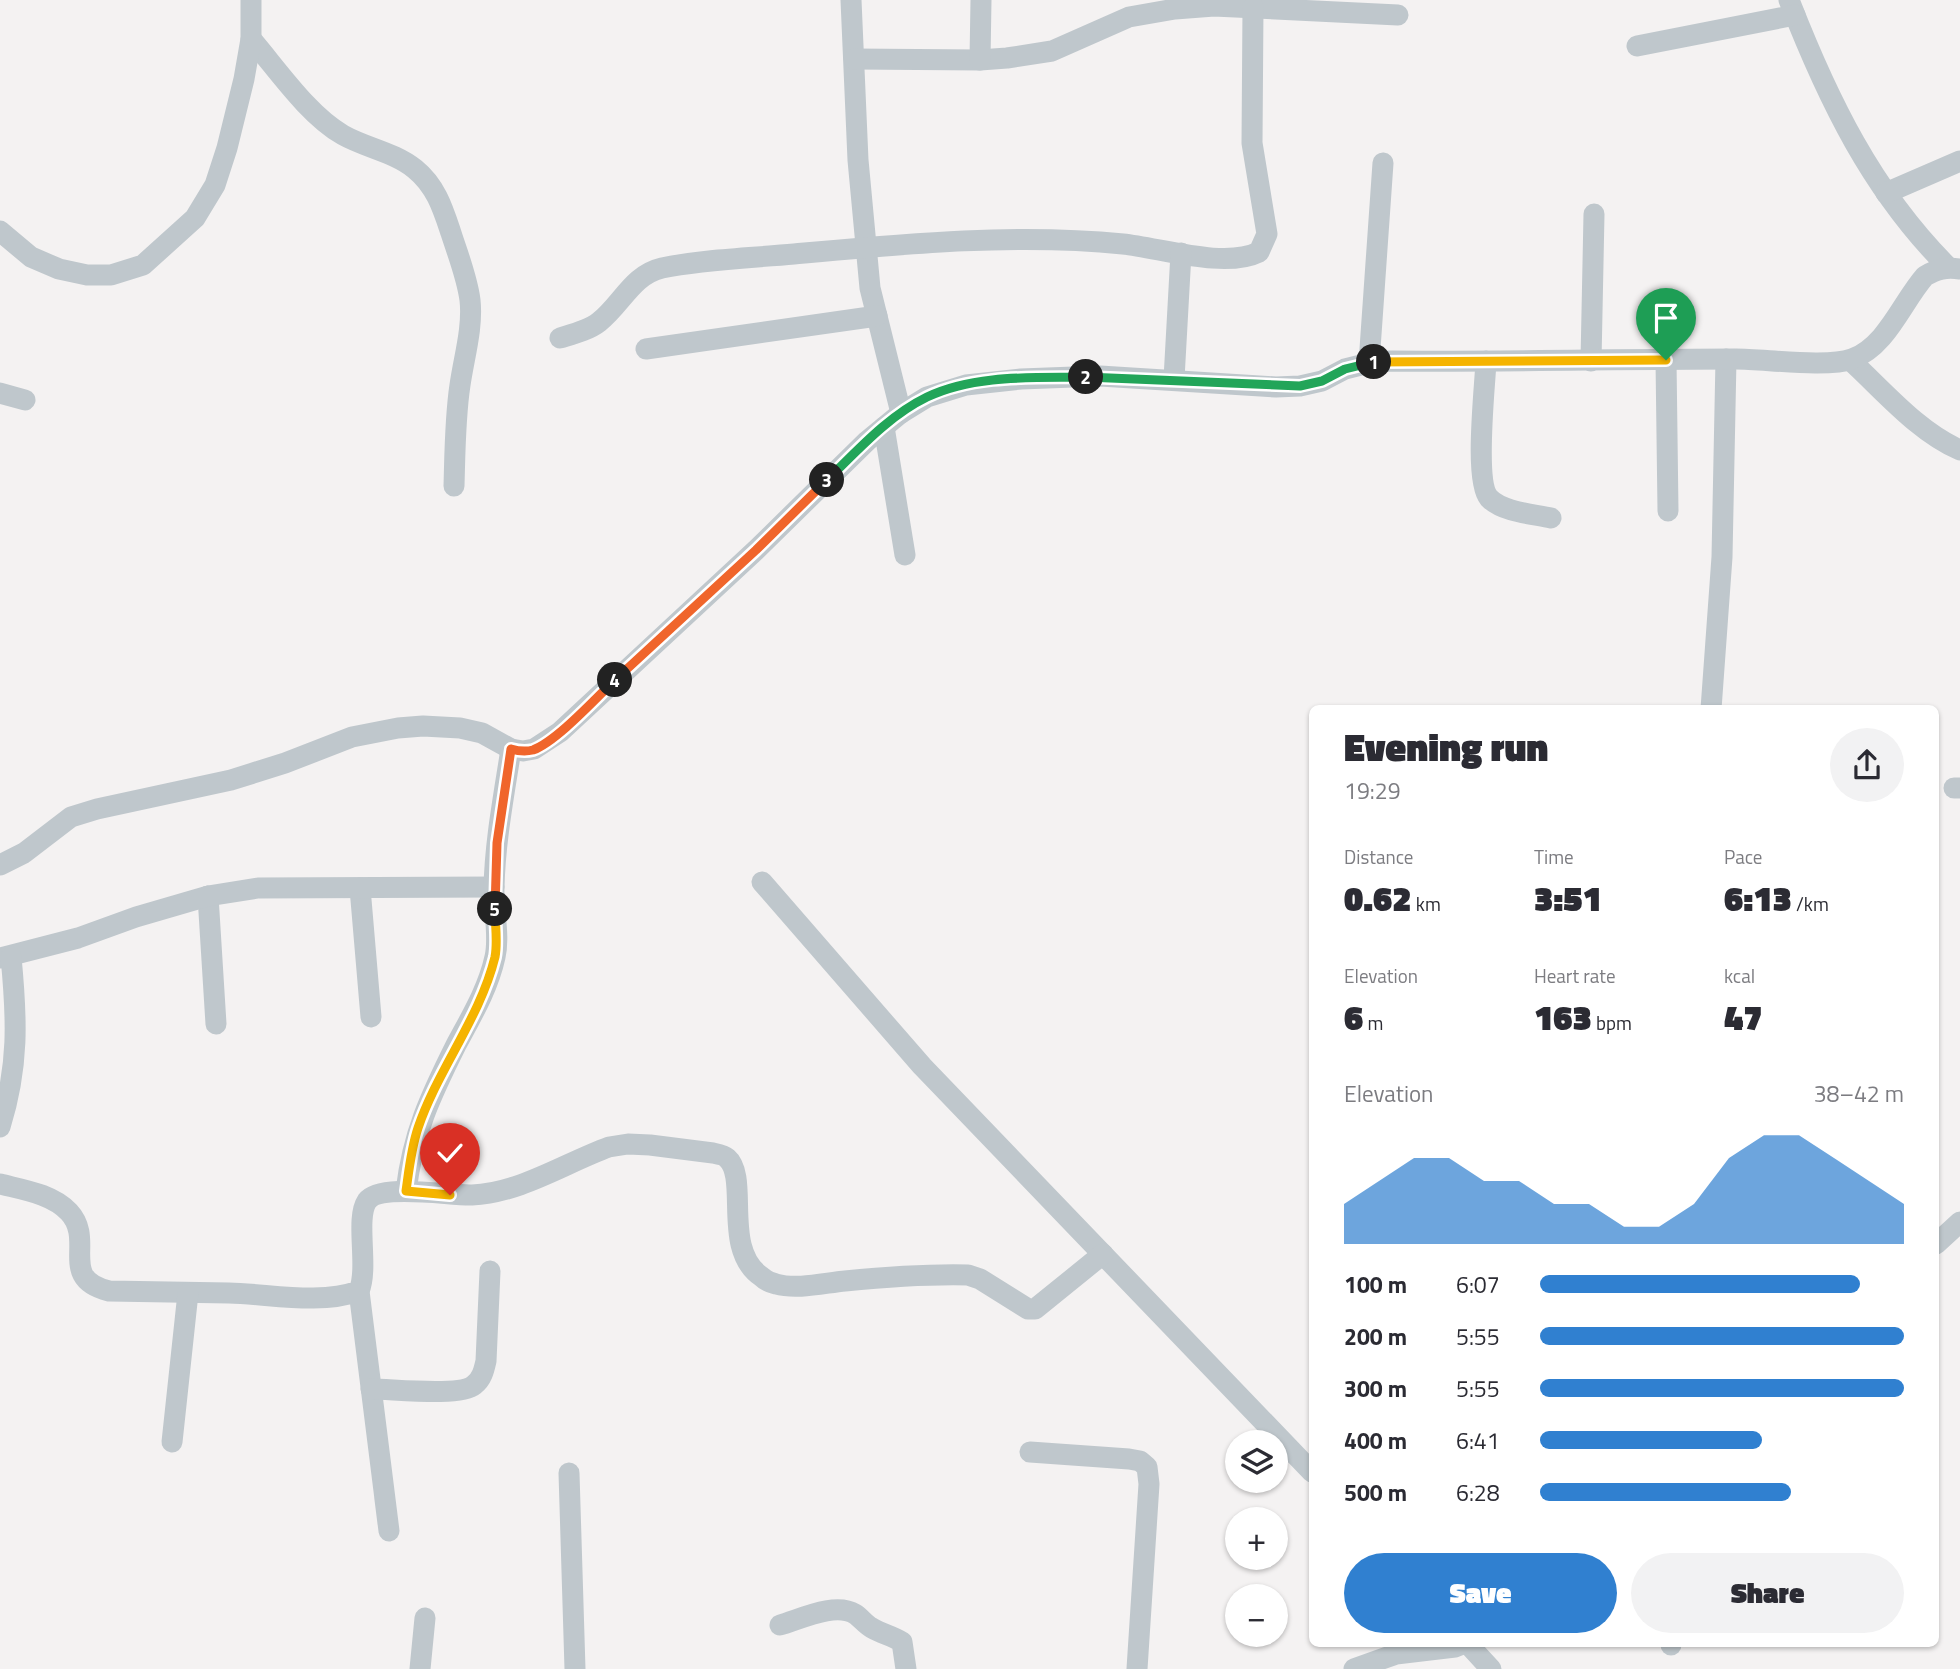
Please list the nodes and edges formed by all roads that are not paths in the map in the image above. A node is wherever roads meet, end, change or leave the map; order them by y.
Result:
1 (251, 0) edge
2 (851, 0) edge
3 (981, 0) edge
4 (1253, 7) junction
5 (1792, 8) edge
6 (1398, 15) dead end
7 (251, 39) junction
8 (1637, 46) dead end
9 (854, 59) junction
10 (980, 60) junction
11 (1960, 161) edge
12 (1383, 163) dead end
13 (1886, 193) junction
14 (1594, 214) dead end
15 (0, 231) edge
16 (866, 247) junction
17 (1181, 253) junction
18 (1954, 268) edge
19 (877, 316) junction
20 (560, 338) dead end
21 (646, 349) dead end
22 (1726, 359) junction
23 (1591, 360) junction
24 (1666, 360) junction
25 (1850, 360) junction
26 (1486, 362) junction
27 (1369, 363) junction
28 (1174, 379) junction
29 (0, 393) edge
30 (25, 400) dead end
31 (901, 413) junction
32 (884, 427) junction
33 (1960, 450) edge
34 (454, 486) dead end
35 (1668, 511) dead end
36 (1551, 518) dead end
37 (905, 555) dead end
38 (1711, 705) edge
39 (511, 749) junction
40 (0, 865) edge
41 (762, 882) dead end
42 (494, 887) junction
43 (360, 888) junction
44 (208, 896) junction
45 (6, 958) edge
46 (371, 1017) dead end
47 (216, 1024) dead end
48 (0, 1127) edge
49 (0, 1184) edge
50 (406, 1191) junction
51 (1960, 1222) edge
52 (1939, 1242) edge
53 (1939, 1244) edge
54 (1960, 1249) edge
55 (1102, 1254) junction
56 (490, 1270) dead end
57 (359, 1291) junction
58 (188, 1293) junction
59 (371, 1389) junction
60 (172, 1442) dead end
61 (1030, 1452) dead end
62 (1309, 1469) edge
63 (569, 1473) dead end
64 (389, 1531) dead end
65 (425, 1618) dead end
66 (780, 1625) dead end
67 (1455, 1647) edge
68 (1470, 1647) edge
69 (1362, 1668) edge
70 (419, 1669) edge
71 (575, 1669) edge
72 (906, 1669) edge
73 (1137, 1669) edge
74 (1491, 1669) edge

1 - 7 street
2 - 9 street
3 - 10 street
4 - 6 street
4 - 10 street
4 - 17 street
5 - 8 street
5 - 13 street
7 - 15 street
7 - 34 street
9 - 10 street
9 - 16 street
11 - 13 street
12 - 27 street
13 - 18 street
14 - 23 street
16 - 17 street
16 - 19 street
16 - 20 street
17 - 28 street
18 - 25 street
19 - 21 street
19 - 31 street
22 - 24 street
22 - 25 street
22 - 38 street
23 - 24 street
23 - 26 street
24 - 35 street
25 - 33 street
26 - 27 street
26 - 36 street
27 - 28 street
28 - 31 street
29 - 30 street
31 - 32 street
32 - 37 street
32 - 39 street
39 - 40 street
39 - 42 street
41 - 55 street
42 - 43 street
42 - 50 street
43 - 44 street
43 - 46 street
44 - 45 street
44 - 47 street
45 - 48 street
49 - 58 street
50 - 55 street
50 - 57 street
51 - 52 street
53 - 54 street
55 - 62 street
56 - 59 street
57 - 58 street
57 - 59 street
58 - 60 street
59 - 64 street
61 - 73 street
63 - 71 street
65 - 70 street
66 - 72 street
67 - 69 street
68 - 74 street

